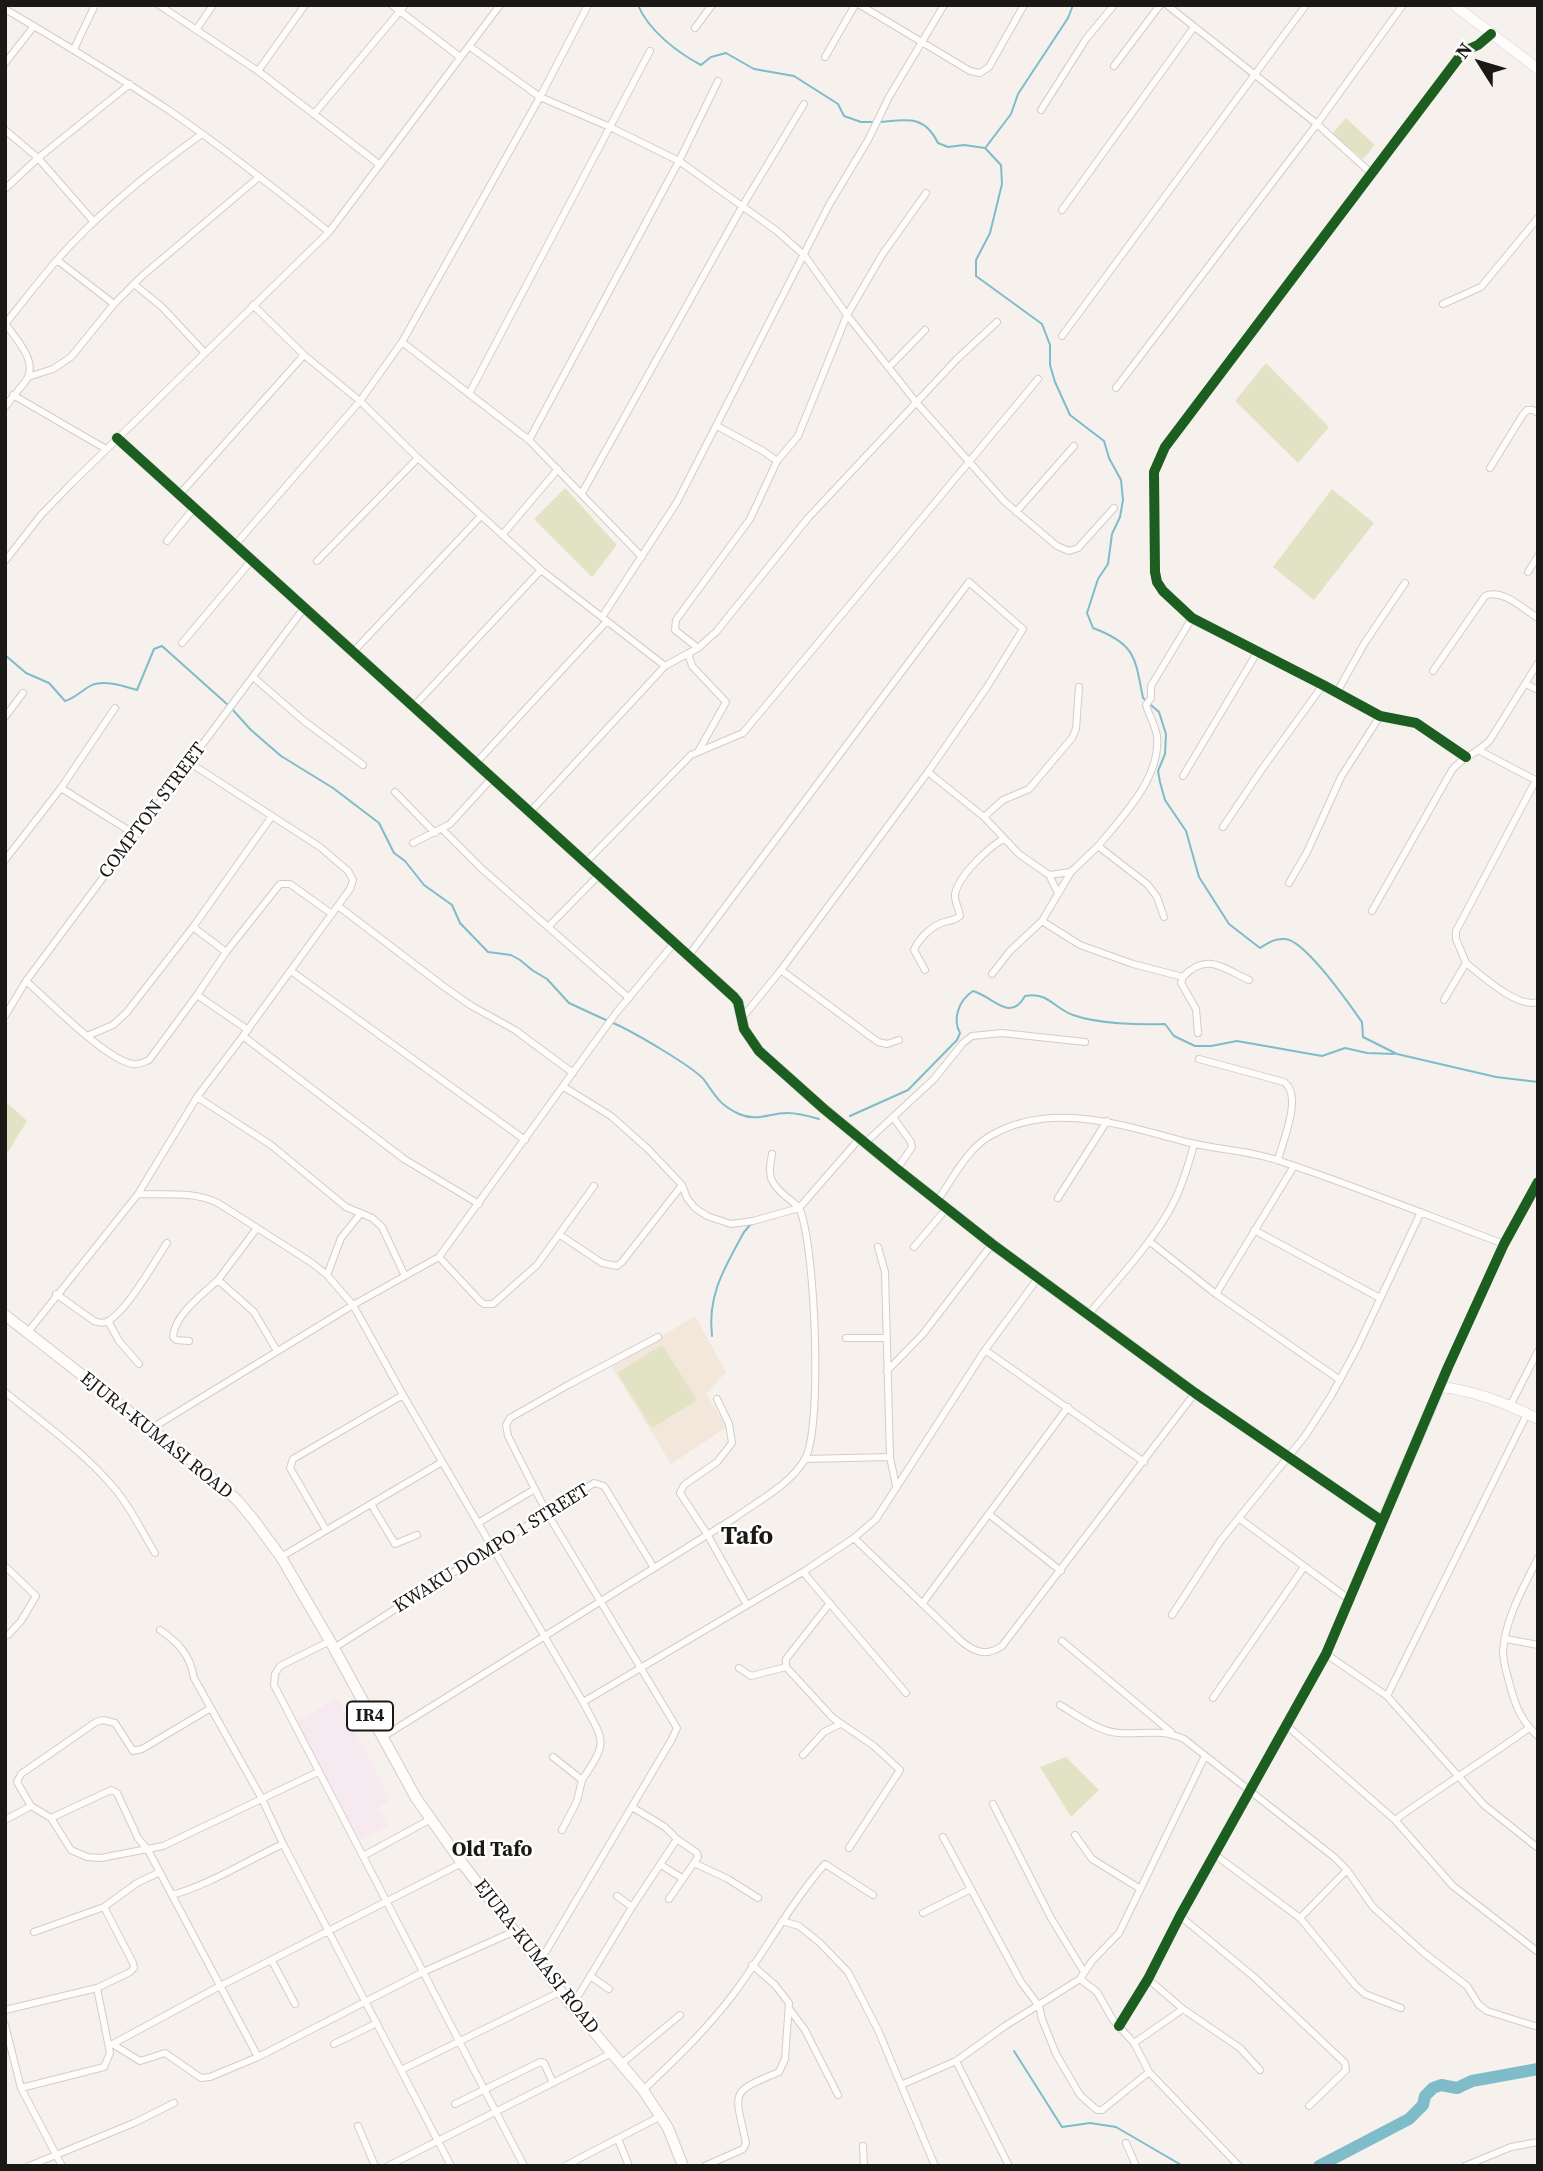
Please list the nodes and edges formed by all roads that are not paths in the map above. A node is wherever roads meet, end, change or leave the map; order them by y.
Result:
1 (95, 5) edge
2 (159, 5) edge
3 (213, 5) edge
4 (305, 5) edge
5 (393, 5) edge
6 (500, 5) edge
7 (588, 5) edge
8 (712, 5) edge
9 (857, 5) edge
10 (944, 5) edge
11 (1024, 5) edge
12 (1114, 5) edge
13 (1160, 5) edge
14 (1167, 5) edge
15 (1306, 5) edge
16 (1404, 5) edge
17 (1454, 5) edge
18 (403, 8) edge
19 (5, 9) edge
20 (34, 26) junction
21 (1194, 27) junction
22 (695, 28) dead end
23 (196, 30) junction
24 (1491, 34) junction
25 (923, 42) junction
26 (469, 46) junction
27 (74, 49) junction
28 (650, 51) dead end
29 (460, 57) junction
30 (825, 57) dead end
31 (5, 64) edge
32 (1114, 66) dead end
33 (1538, 69) edge
34 (258, 71) junction
35 (1255, 75) junction
36 (718, 81) dead end
37 (130, 85) junction
38 (540, 97) junction
39 (804, 104) dead end
40 (1041, 110) dead end
41 (314, 114) junction
42 (1317, 124) junction
43 (610, 127) junction
44 (5, 130) edge
45 (202, 134) junction
46 (38, 158) junction
47 (679, 160) junction
48 (380, 164) junction
49 (1371, 173) junction
50 (259, 177) junction
51 (5, 189) edge
52 (926, 192) dead end
53 (744, 205) junction
54 (1062, 210) dead end
55 (1538, 218) edge
56 (94, 222) junction
57 (329, 232) junction
58 (804, 256) junction
59 (57, 260) junction
60 (134, 284) junction
61 (114, 304) junction
62 (1443, 304) dead end
63 (253, 305) junction
64 (847, 315) junction
65 (997, 321) dead end
66 (5, 323) edge
67 (925, 330) dead end
68 (1062, 336) dead end
69 (402, 342) junction
70 (204, 352) junction
71 (304, 355) junction
72 (889, 367) junction
73 (28, 377) junction
74 (1038, 379) dead end
75 (1116, 388) dead end
76 (469, 394) junction
77 (13, 395) junction
78 (360, 401) junction
79 (916, 402) junction
80 (5, 407) edge
81 (1538, 413) edge
82 (717, 426) junction
83 (117, 438) junction
84 (529, 440) junction
85 (1074, 446) dead end
86 (106, 449) junction
87 (418, 458) junction
88 (777, 461) junction
89 (968, 461) junction
90 (1490, 468) dead end
91 (558, 469) junction
92 (582, 493) junction
93 (179, 495) junction
94 (194, 508) junction
95 (1114, 508) dead end
96 (1016, 512) junction
97 (481, 516) junction
98 (502, 535) junction
99 (167, 541) dead end
100 (235, 545) junction
101 (5, 546) edge
102 (12, 551) junction
103 (1538, 556) edge
104 (642, 557) junction
105 (252, 560) junction
106 (5, 561) edge
107 (317, 561) dead end
108 (541, 570) junction
109 (1528, 572) dead end
110 (1405, 583) dead end
111 (304, 608) junction
112 (1192, 618) junction
113 (1538, 618) edge
114 (604, 619) junction
115 (182, 643) dead end
116 (698, 648) junction
117 (1258, 651) junction
118 (352, 652) junction
119 (688, 653) junction
120 (1538, 663) edge
121 (664, 666) junction
122 (1433, 671) dead end
123 (254, 677) junction
124 (1526, 684) junction
125 (1324, 685) junction
126 (1079, 687) dead end
127 (1538, 690) edge
128 (1336, 692) junction
129 (23, 693) dead end
130 (413, 707) junction
131 (115, 708) dead end
132 (1380, 716) junction
133 (5, 717) edge
134 (699, 750) junction
135 (1480, 751) junction
136 (1466, 758) junction
137 (190, 763) junction
138 (475, 764) junction
139 (363, 765) dead end
140 (928, 772) junction
141 (1183, 776) dead end
142 (491, 779) junction
143 (1537, 781) edge
144 (61, 788) junction
145 (395, 792) dead end
146 (530, 812) junction
147 (272, 816) junction
148 (984, 817) junction
149 (1223, 827) dead end
150 (438, 831) junction
151 (136, 835) junction
152 (1003, 839) junction
153 (413, 843) dead end
154 (1098, 846) junction
155 (5, 860) edge
156 (586, 863) junction
157 (1071, 872) junction
158 (599, 875) junction
159 (1049, 875) junction
160 (1289, 883) dead end
161 (1058, 891) junction
162 (338, 906) junction
163 (1372, 911) dead end
164 (332, 914) junction
165 (1164, 917) dead end
166 (1042, 921) junction
167 (193, 927) junction
168 (548, 927) junction
169 (675, 942) junction
170 (226, 952) junction
171 (689, 955) junction
172 (1466, 963) junction
173 (780, 970) junction
174 (925, 970) dead end
175 (291, 971) junction
176 (992, 974) dead end
177 (1183, 978) junction
178 (1249, 980) dead end
179 (26, 981) junction
180 (197, 995) junction
181 (629, 998) junction
182 (1444, 1000) dead end
183 (1538, 1002) edge
184 (5, 1016) edge
185 (742, 1018) junction
186 (246, 1033) junction
187 (1198, 1033) dead end
188 (88, 1036) junction
189 (899, 1040) dead end
190 (1086, 1042) dead end
191 (1199, 1059) dead end
192 (573, 1073) junction
193 (564, 1087) junction
194 (197, 1097) junction
195 (892, 1117) junction
196 (1107, 1121) junction
197 (525, 1139) junction
198 (862, 1141) junction
199 (1194, 1144) junction
200 (772, 1154) dead end
201 (1278, 1160) junction
202 (1294, 1167) junction
203 (897, 1169) junction
204 (1538, 1182) edge
205 (682, 1185) junction
206 (594, 1186) dead end
207 (138, 1194) junction
208 (1058, 1198) dead end
209 (937, 1201) junction
210 (479, 1204) junction
211 (799, 1208) junction
212 (946, 1209) junction
213 (1421, 1212) junction
214 (361, 1213) junction
215 (257, 1228) junction
216 (1254, 1230) junction
217 (561, 1235) junction
218 (1149, 1241) junction
219 (167, 1243) dead end
220 (992, 1244) junction
221 (1504, 1244) junction
222 (878, 1247) dead end
223 (914, 1247) dead end
224 (439, 1257) junction
225 (327, 1275) junction
226 (405, 1276) junction
227 (1038, 1278) junction
228 (218, 1280) junction
229 (56, 1294) junction
230 (1216, 1294) junction
231 (1380, 1298) junction
232 (352, 1305) junction
233 (5, 1315) edge
234 (1088, 1315) junction
235 (108, 1321) junction
236 (28, 1332) junction
237 (658, 1337) dead end
238 (846, 1338) dead end
239 (887, 1338) junction
240 (189, 1341) dead end
241 (985, 1350) junction
242 (277, 1351) junction
243 (1538, 1351) edge
244 (139, 1364) dead end
245 (887, 1371) junction
246 (1340, 1380) junction
247 (1440, 1388) junction
248 (5, 1392) edge
249 (1195, 1393) junction
250 (403, 1395) junction
251 (717, 1399) dead end
252 (1510, 1406) junction
253 (1068, 1407) junction
254 (1527, 1414) junction
255 (1538, 1419) edge
256 (152, 1428) junction
257 (890, 1457) junction
258 (1287, 1458) junction
259 (806, 1459) junction
260 (442, 1462) junction
261 (1144, 1462) junction
262 (896, 1486) junction
263 (535, 1489) junction
264 (371, 1504) junction
265 (547, 1513) junction
266 (990, 1515) junction
267 (1240, 1519) junction
268 (1382, 1521) junction
269 (478, 1523) junction
270 (326, 1531) junction
271 (707, 1534) junction
272 (417, 1535) dead end
273 (854, 1538) junction
274 (493, 1549) junction
275 (155, 1553) dead end
276 (281, 1557) junction
277 (1538, 1558) edge
278 (5, 1566) edge
279 (1304, 1567) junction
280 (654, 1569) junction
281 (1061, 1571) junction
282 (803, 1572) junction
283 (1350, 1600) junction
284 (600, 1603) junction
285 (830, 1603) junction
286 (922, 1604) junction
287 (747, 1605) junction
288 (1172, 1615) dead end
289 (160, 1630) dead end
290 (5, 1635) edge
291 (545, 1636) junction
292 (1506, 1639) junction
293 (1062, 1641) dead end
294 (332, 1645) junction
295 (1538, 1645) edge
296 (1326, 1654) junction
297 (786, 1667) junction
298 (739, 1668) dead end
299 (640, 1670) junction
300 (906, 1693) dead end
301 (1387, 1696) junction
302 (1213, 1698) dead end
303 (583, 1702) junction
304 (1060, 1705) dead end
305 (211, 1708) junction
306 (840, 1724) junction
307 (1286, 1725) junction
308 (1529, 1728) junction
309 (1172, 1733) junction
310 (1538, 1736) edge
311 (382, 1738) junction
312 (803, 1755) dead end
313 (1205, 1756) junction
314 (553, 1757) dead end
315 (318, 1772) junction
316 (1458, 1774) junction
317 (582, 1780) junction
318 (1251, 1789) junction
319 (262, 1800) junction
320 (993, 1804) dead end
321 (32, 1806) junction
322 (632, 1807) junction
323 (51, 1818) junction
324 (431, 1819) junction
325 (1395, 1819) junction
326 (5, 1820) edge
327 (562, 1830) dead end
328 (1075, 1835) dead end
329 (943, 1838) dead end
330 (677, 1839) junction
331 (283, 1844) junction
332 (849, 1848) dead end
333 (1538, 1848) edge
334 (148, 1850) junction
335 (1214, 1854) junction
336 (363, 1856) junction
337 (462, 1863) junction
338 (694, 1863) junction
339 (661, 1865) junction
340 (1347, 1870) junction
341 (160, 1872) junction
342 (682, 1878) junction
343 (1139, 1888) junction
344 (971, 1889) junction
345 (172, 1895) junction
346 (873, 1895) dead end
347 (617, 1896) dead end
348 (758, 1898) dead end
349 (669, 1899) dead end
350 (387, 1902) junction
351 (104, 1906) junction
352 (632, 1907) junction
353 (923, 1913) dead end
354 (1180, 1916) junction
355 (1300, 1918) junction
356 (782, 1920) junction
357 (515, 1931) junction
358 (34, 1932) dead end
359 (329, 1933) junction
360 (1538, 1952) edge
361 (272, 1961) junction
362 (538, 1963) junction
363 (752, 1965) junction
364 (423, 1972) junction
365 (1084, 1972) junction
366 (590, 1976) junction
367 (1080, 1979) junction
368 (1148, 1979) junction
369 (220, 1986) junction
370 (97, 1988) junction
371 (609, 1989) dead end
372 (562, 1992) junction
373 (365, 2001) junction
374 (295, 2004) dead end
375 (572, 2006) junction
376 (1039, 2006) junction
377 (1401, 2008) dead end
378 (1183, 2009) junction
379 (5, 2010) edge
380 (790, 2010) junction
381 (680, 2015) dead end
382 (377, 2023) junction
383 (5, 2025) edge
384 (1119, 2026) junction
385 (1538, 2027) edge
386 (460, 2043) junction
387 (1134, 2043) junction
388 (334, 2044) dead end
389 (111, 2046) junction
390 (612, 2053) junction
391 (258, 2057) junction
392 (956, 2061) junction
393 (621, 2064) junction
394 (401, 2070) junction
395 (1260, 2070) dead end
396 (1149, 2072) junction
397 (553, 2083) junction
398 (901, 2085) junction
399 (21, 2088) junction
400 (484, 2089) junction
401 (643, 2090) junction
402 (838, 2095) dead end
403 (174, 2103) dead end
404 (455, 2104) dead end
405 (1309, 2106) dead end
406 (495, 2112) junction
407 (662, 2116) junction
408 (358, 2126) dead end
409 (618, 2139) junction
410 (438, 2141) junction
411 (1538, 2142) edge
412 (1126, 2143) dead end
413 (863, 2146) dead end
414 (54, 2156) junction
415 (29, 2166) edge
416 (62, 2166) edge
417 (375, 2166) edge
418 (388, 2166) edge
419 (451, 2166) edge
420 (524, 2166) edge
421 (565, 2166) edge
422 (629, 2166) edge
423 (683, 2166) edge
424 (705, 2166) edge
425 (864, 2166) edge
426 (935, 2166) edge
427 (1009, 2166) edge
428 (1136, 2166) edge
429 (1239, 2166) edge
430 (1465, 2166) edge

1 - 27 street
2 - 23 street
3 - 23 street
4 - 34 street
5 - 18 street
6 - 26 street
7 - 38 street
8 - 22 street
9 - 25 street
9 - 30 street
10 - 25 street
11 - 25 street
12 - 40 street
13 - 32 street
14 - 21 street
15 - 35 street
16 - 42 street
17 - 24 street
18 - 29 street
18 - 41 street
19 - 20 street
20 - 27 street
20 - 31 street
21 - 35 street
21 - 54 street
23 - 34 street
24 - 33 street
24 - 49 street
25 - 58 street
26 - 29 street
26 - 38 street
27 - 37 street
28 - 43 street
29 - 48 street
34 - 41 street
35 - 42 street
35 - 68 street
36 - 47 street
37 - 45 street
37 - 46 street
38 - 43 street
38 - 69 street
39 - 53 street
41 - 48 street
42 - 49 street
42 - 75 street
43 - 47 street
43 - 76 street
44 - 46 street
45 - 50 street
45 - 56 street
46 - 51 street
46 - 56 street
47 - 53 street
47 - 84 street
48 - 57 street
49 - 112 street
50 - 57 street
50 - 60 street
52 - 64 street
53 - 58 street
53 - 92 street
55 - 62 street
56 - 59 street
57 - 63 street
58 - 64 street
58 - 82 street
59 - 61 street
59 - 66 street
60 - 61 street
60 - 70 street
61 - 73 street
63 - 70 street
63 - 71 street
64 - 72 street
64 - 88 street
65 - 79 street
66 - 73 street
67 - 72 street
69 - 76 street
69 - 78 street
70 - 83 street
71 - 78 street
71 - 93 street
72 - 79 street
73 - 77 street
74 - 89 street
76 - 84 street
77 - 80 street
77 - 86 street
78 - 87 street
78 - 100 street
79 - 89 street
79 - 116 street
81 - 90 street
82 - 88 street
82 - 104 street
83 - 86 street
83 - 93 street
84 - 91 street
85 - 96 street
86 - 102 street
87 - 97 street
87 - 107 street
88 - 116 street
89 - 96 street
89 - 134 street
91 - 92 street
91 - 98 street
92 - 104 street
93 - 94 street
94 - 99 street
94 - 100 street
95 - 96 street
97 - 98 street
97 - 118 street
98 - 108 street
100 - 105 street
101 - 102 street
102 - 106 street
103 - 109 street
104 - 114 street
105 - 111 street
105 - 115 street
108 - 114 street
108 - 130 street
110 - 128 street
111 - 118 street
111 - 123 street, COMPTON STREET
112 - 117 street
112 - 154 street
113 - 122 street
114 - 121 street
114 - 138 street
116 - 119 street
117 - 125 street
117 - 141 street
118 - 130 street
119 - 121 street
119 - 134 street
120 - 124 street
121 - 146 street
123 - 137 street, COMPTON STREET
123 - 139 street
124 - 127 street
124 - 135 street
125 - 128 street
125 - 149 street
126 - 148 street
128 - 132 street
129 - 133 street
130 - 138 street
131 - 144 street
132 - 136 street
132 - 160 street
134 - 156 street
135 - 136 street
135 - 143 street
136 - 163 street
137 - 147 street
137 - 151 street, COMPTON STREET
138 - 142 street
140 - 148 street
140 - 171 street
140 - 173 street
142 - 146 street
142 - 150 street
143 - 172 street
144 - 151 street
144 - 155 street
145 - 150 street
146 - 156 street
147 - 162 street
147 - 167 street
148 - 152 street
150 - 153 street
150 - 168 street
151 - 179 street, COMPTON STREET
152 - 159 street
152 - 174 street
154 - 157 street
154 - 165 street
156 - 158 street
157 - 159 street
157 - 161 street
158 - 168 street
158 - 169 street
159 - 161 street
161 - 166 street
162 - 164 street
162 - 192 street
164 - 170 street
164 - 175 street
166 - 176 street
166 - 177 street
167 - 170 street
167 - 188 street
168 - 181 street
169 - 171 street
169 - 181 street
170 - 180 street
171 - 185 street
172 - 182 street
172 - 183 street
173 - 185 street
173 - 189 street
175 - 186 street
175 - 197 street
177 - 178 street
177 - 187 street
179 - 184 street, COMPTON STREET
179 - 188 street
180 - 186 street
180 - 188 street
181 - 192 street
185 - 198 street
186 - 194 street
186 - 210 street
190 - 195 street
191 - 201 street
192 - 193 street
193 - 197 street
193 - 205 street
194 - 207 street
194 - 214 street
195 - 198 street
195 - 203 street
196 - 199 street
196 - 208 street
196 - 209 street
197 - 210 street
198 - 203 street
198 - 211 street
199 - 201 street
199 - 218 street
200 - 211 street
201 - 202 street
202 - 213 street
202 - 216 street
203 - 209 street
204 - 221 street
205 - 211 street
205 - 217 street
206 - 217 street
207 - 215 street
207 - 229 street
209 - 212 street
210 - 224 street
211 - 259 street
212 - 220 street
212 - 223 street
213 - 221 street
213 - 231 street
214 - 225 street
214 - 226 street
215 - 225 street
215 - 228 street
216 - 230 street
216 - 231 street
217 - 224 street
218 - 230 street
218 - 234 street
219 - 235 street
220 - 227 street
220 - 245 street
221 - 247 street
222 - 239 street
224 - 226 street
225 - 232 street
226 - 232 street
227 - 234 street
227 - 241 street
228 - 240 street
228 - 242 street
229 - 235 street
229 - 236 street
230 - 246 street
231 - 246 street
232 - 242 street
232 - 250 street
233 - 236 main road, EJURA-KUMASI ROAD / IR4
234 - 249 street
235 - 244 street
236 - 256 main road, EJURA-KUMASI ROAD / IR4
237 - 263 street
238 - 239 street
239 - 245 street
241 - 253 street
241 - 262 street
242 - 256 street
243 - 252 street
245 - 257 street
246 - 258 street
247 - 252 street
247 - 268 street
248 - 275 street
249 - 258 street
249 - 261 street
250 - 260 street
250 - 270 street
251 - 271 street
252 - 254 street
253 - 261 street
253 - 266 street
254 - 255 street
254 - 301 street
256 - 276 main road, EJURA-KUMASI ROAD / IR4
257 - 259 street
257 - 262 street
258 - 267 street
258 - 268 street
259 - 271 street
260 - 264 street
260 - 269 street
261 - 281 street
262 - 273 street
263 - 265 street
263 - 269 street
264 - 270 street
264 - 272 street
265 - 274 street, KWAKU DOMPO 1 STREET
265 - 280 street, KWAKU DOMPO 1 STREET
265 - 284 street
266 - 281 street
266 - 286 street
267 - 279 street
267 - 288 street
268 - 283 street
269 - 274 street
270 - 276 street
271 - 280 street
271 - 287 street
273 - 282 street
273 - 286 street
274 - 291 street
274 - 294 street, KWAKU DOMPO 1 STREET
276 - 294 main road, EJURA-KUMASI ROAD / IR4
277 - 292 street
278 - 290 street
279 - 283 street
279 - 302 street
280 - 284 street
281 - 286 street
282 - 285 street
282 - 287 street
283 - 296 street
284 - 291 street
284 - 299 street
285 - 297 street
285 - 300 street
287 - 299 street
289 - 305 street
291 - 303 street
291 - 311 street
292 - 295 street
292 - 308 street
293 - 309 street
294 - 311 main road, EJURA-KUMASI ROAD / IR4
294 - 315 street, KWAKU DOMPO 1 STREET
296 - 301 street
296 - 307 street
297 - 298 street
297 - 306 street
299 - 303 street
299 - 322 street
301 - 316 street
303 - 317 street
304 - 309 street
305 - 319 street
305 - 321 street
306 - 312 street
306 - 332 street
307 - 318 street
307 - 325 street
308 - 310 street
308 - 316 street
309 - 313 street
311 - 324 main road, EJURA-KUMASI ROAD / IR4
313 - 318 street
313 - 343 street
314 - 317 street
315 - 319 street
315 - 336 street
316 - 325 street
316 - 333 street
317 - 327 street
318 - 335 street
318 - 340 street
319 - 331 street
319 - 334 street
320 - 365 street
321 - 323 street
321 - 326 street
322 - 330 street
322 - 362 street
323 - 334 street
323 - 334 street
324 - 336 street
324 - 337 main road, EJURA-KUMASI ROAD / IR4
325 - 360 street
328 - 343 street
329 - 344 street
330 - 338 street
330 - 339 street
331 - 345 street
331 - 359 street
334 - 341 street
335 - 354 street
335 - 355 street
336 - 350 street
337 - 350 street
337 - 357 main road, EJURA-KUMASI ROAD / IR4
338 - 342 street
338 - 348 street
339 - 342 street
339 - 352 street
340 - 355 street
340 - 385 street
341 - 345 street
341 - 351 street
342 - 349 street
343 - 365 street
344 - 353 street
344 - 376 street
345 - 369 street
346 - 356 street
347 - 352 street
350 - 359 street
350 - 364 street
351 - 358 street
351 - 370 street
352 - 366 street
354 - 368 street
354 - 405 street
355 - 377 street
356 - 363 street
356 - 398 street
357 - 362 main road, EJURA-KUMASI ROAD / IR4
357 - 364 street
359 - 361 street
359 - 373 street
361 - 369 street
361 - 374 street
362 - 372 main road, EJURA-KUMASI ROAD / IR4
363 - 380 street
363 - 401 street
364 - 373 street
364 - 386 street
365 - 367 street
366 - 371 street
366 - 375 street
367 - 376 street
367 - 384 street
368 - 378 street
368 - 384 street
369 - 389 street
369 - 391 street
370 - 379 street
370 - 389 street
372 - 375 main road, EJURA-KUMASI ROAD / IR4
372 - 386 street
373 - 382 street
373 - 391 street
375 - 390 main road, EJURA-KUMASI ROAD / IR4
376 - 392 street
376 - 396 street
378 - 387 street
378 - 395 street
380 - 402 street
380 - 424 street
381 - 393 street
382 - 388 street
382 - 394 street
383 - 399 street
384 - 387 street
386 - 394 street
386 - 400 street
387 - 396 street
389 - 391 street
389 - 399 street
390 - 393 main road, EJURA-KUMASI ROAD / IR4
390 - 397 street
392 - 398 street
392 - 427 street
393 - 401 main road, EJURA-KUMASI ROAD / IR4
394 - 410 street
396 - 429 street
397 - 400 street
397 - 406 street
398 - 426 street
399 - 414 street
400 - 404 street
400 - 406 street
401 - 407 main road, EJURA-KUMASI ROAD / IR4
403 - 414 street
406 - 410 street
406 - 420 street
407 - 409 street
407 - 423 main road, EJURA-KUMASI ROAD / IR4
408 - 417 street
409 - 421 street
409 - 422 street
410 - 418 street
410 - 419 street
411 - 430 street
412 - 428 street
413 - 425 street
414 - 415 street
414 - 416 street

